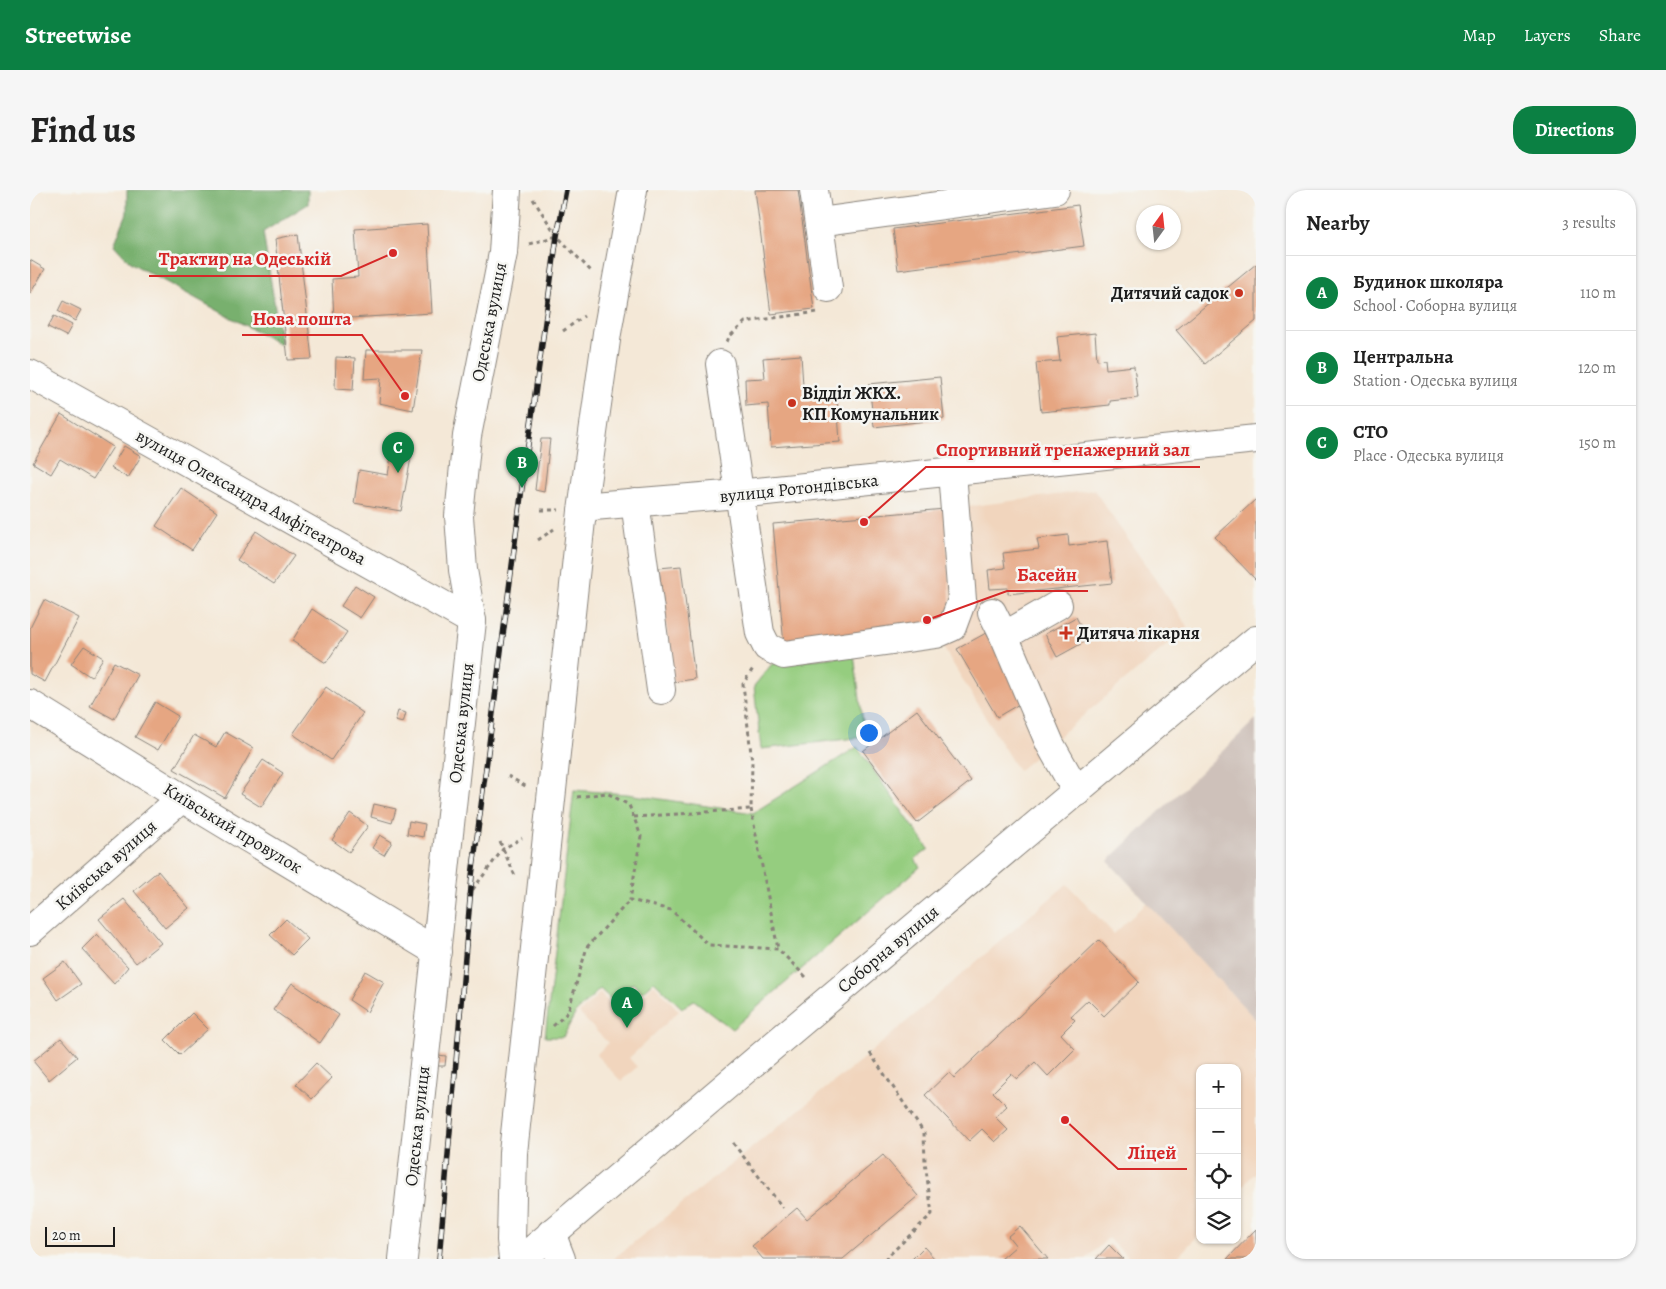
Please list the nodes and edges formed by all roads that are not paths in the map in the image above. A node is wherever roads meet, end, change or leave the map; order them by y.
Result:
1 (633, 190) edge
2 (814, 190) edge
3 (1055, 190) edge
4 (520, 194) edge
5 (819, 222) junction
6 (828, 288) road end
7 (720, 364) road end
8 (30, 374) edge
9 (1256, 439) edge
10 (952, 472) junction
11 (738, 494) junction
12 (634, 502) junction
13 (582, 511) junction
14 (1058, 605) dead end
15 (472, 621) junction
16 (1256, 640) edge
17 (661, 690) dead end
18 (30, 704) edge
19 (1077, 792) junction
20 (182, 798) junction
21 (30, 931) edge
22 (437, 952) junction
23 (551, 1233) junction
24 (403, 1259) edge
25 (513, 1259) edge
26 (522, 1259) edge
27 (561, 1259) edge

1 - 13 street
2 - 5 street
3 - 5 street
4 - 15 street, Одеська вулиця
5 - 6 street
7 - 11 street
8 - 15 street, вулиця Олександра Амфітеатрова
9 - 10 street, вулиця Ротондівська
10 - 11 street, вулиця Ротондівська
10 - 11 street
11 - 12 street, вулиця Ротондівська
12 - 13 street, вулиця Ротондівська
12 - 17 street
13 - 25 street
14 - 19 street
15 - 22 street, Одеська вулиця
16 - 19 street, Соборна вулиця
18 - 20 street, Київський провулок
19 - 23 street, Соборна вулиця
20 - 21 street, Київська вулиця
20 - 22 street, Київський провулок
22 - 24 street, Одеська вулиця
23 - 26 street, Соборна вулиця
23 - 27 street

